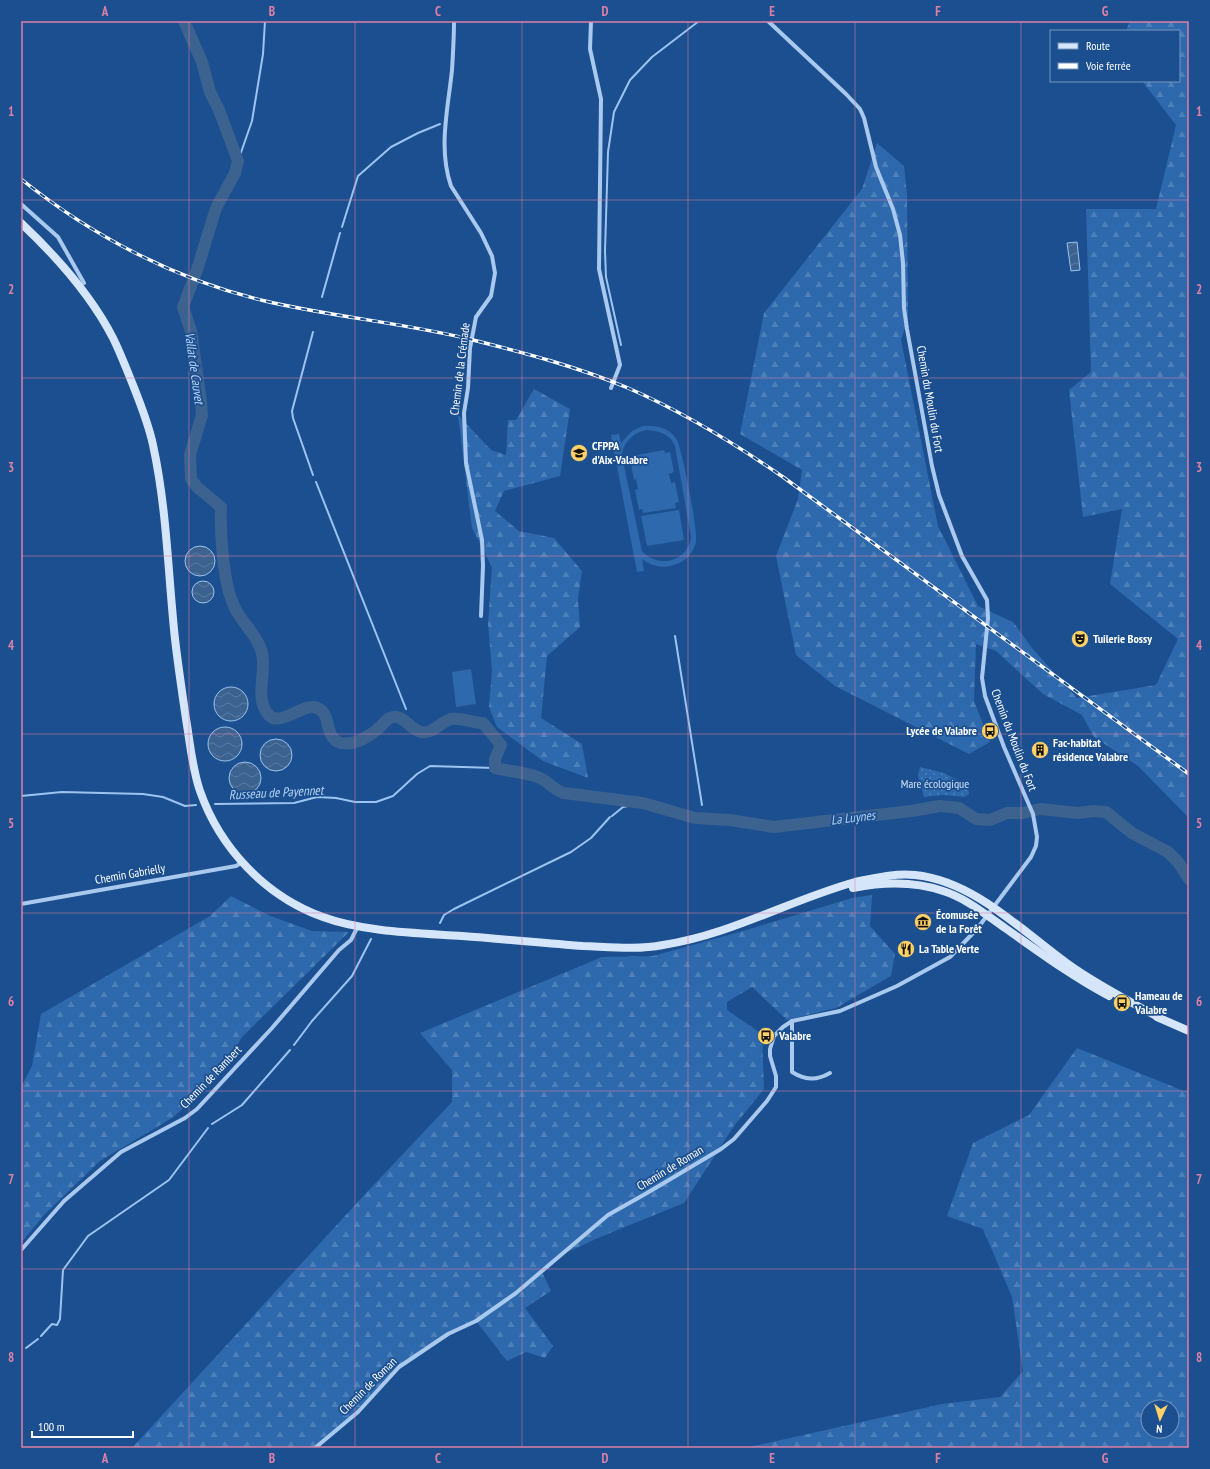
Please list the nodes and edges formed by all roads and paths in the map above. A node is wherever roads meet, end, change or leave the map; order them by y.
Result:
1 (454, 21) edge
2 (591, 21) edge
3 (768, 21) edge
4 (21, 204) edge
5 (21, 223) edge
6 (21, 230) edge
7 (72, 279) junction
8 (84, 283) dead end
9 (611, 388) dead end
10 (481, 616) dead end
11 (1033, 814) joint
12 (241, 863) junction
13 (21, 904) edge
14 (992, 910) junction
15 (359, 926) junction
16 (792, 1021) junction
17 (1189, 1031) edge
18 (830, 1073) dead end
19 (21, 1250) edge
20 (315, 1448) edge

1 - 10 street, Chemin de la Crémade
2 - 9 street
3 - 11 street, Chemin du Moulin du Fort
4 - 8 street
5 - 7 main road
6 - 7 main road
7 - 12 main road
11 - 14 street, Chemin de Roman
12 - 13 street, Chemin Gabrielly
12 - 15 main road
14 - 15 main road
14 - 16 street, Chemin de Roman
14 - 17 main road
15 - 19 street, Chemin de Rambert
16 - 18 street
16 - 20 street, Chemin de Roman

